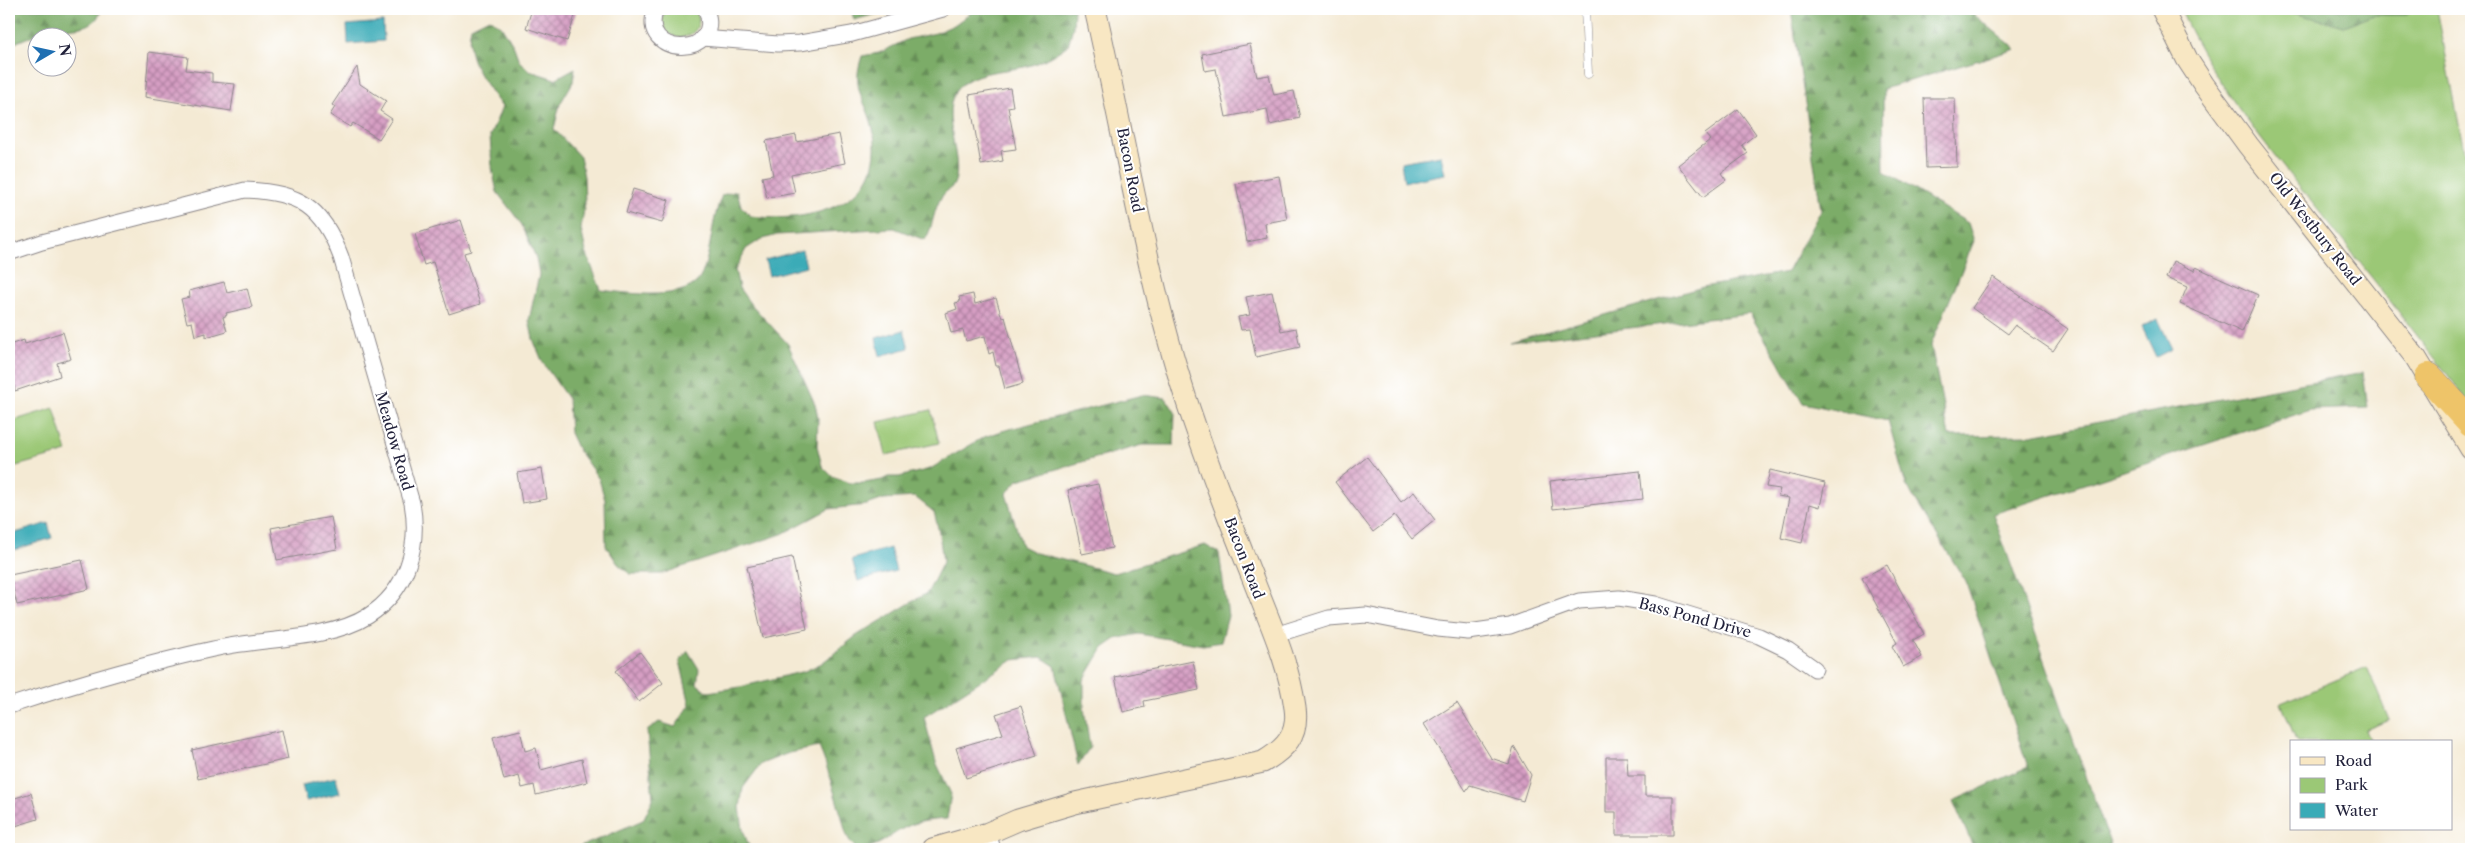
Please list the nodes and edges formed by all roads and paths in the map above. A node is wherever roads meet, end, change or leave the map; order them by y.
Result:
1 (656, 9) edge
2 (706, 9) edge
3 (944, 9) edge
4 (1095, 9) edge
5 (1585, 9) edge
6 (2162, 9) edge
7 (702, 38) junction
8 (1588, 74) dead end
9 (9, 253) edge
10 (2430, 377) junction
11 (2471, 423) edge
12 (2471, 448) edge
13 (1274, 635) junction
14 (1815, 669) dead end
15 (9, 706) edge
16 (991, 841) edge
17 (932, 849) edge

1 - 7 street
2 - 7 street
3 - 7 street
4 - 13 street, Bacon Road
5 - 8 lane
6 - 10 street, Old Westbury Road
9 - 15 street, Meadow Road
10 - 11 highway
10 - 12 street, Old Westbury Road
13 - 14 street, Bass Pond Drive
13 - 16 street, Bacon Road
16 - 17 street, Bacon Road

